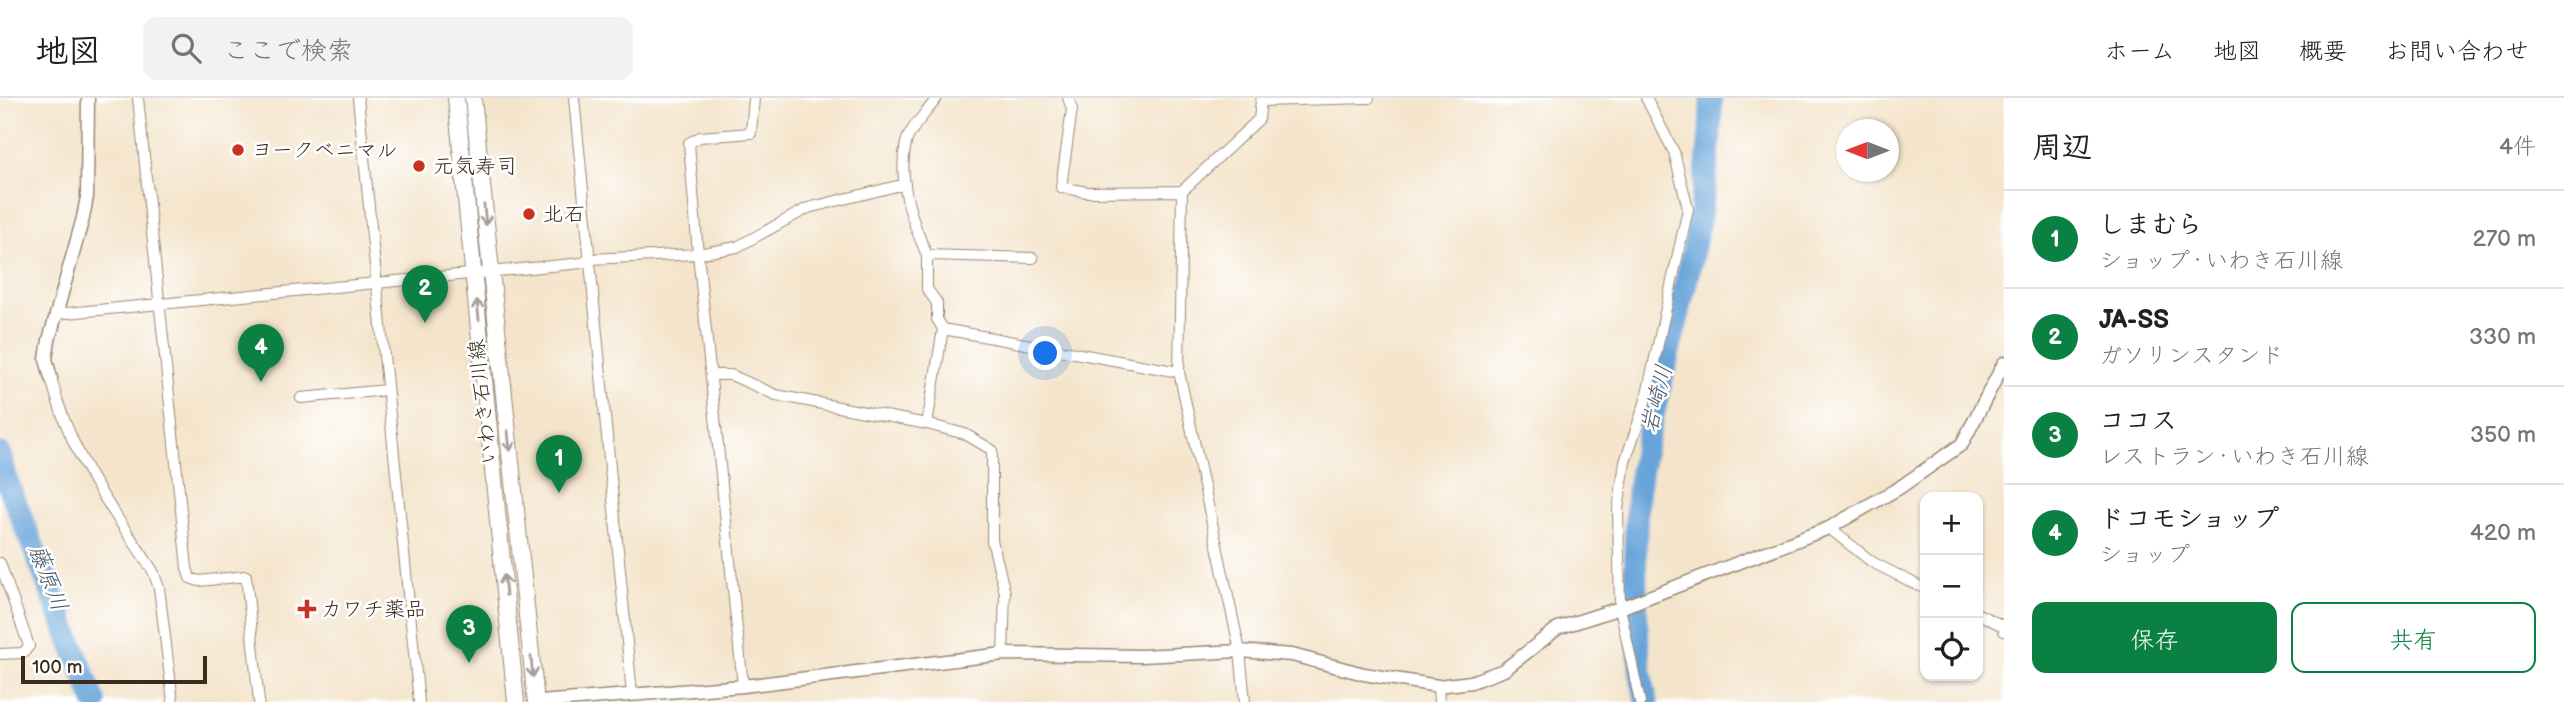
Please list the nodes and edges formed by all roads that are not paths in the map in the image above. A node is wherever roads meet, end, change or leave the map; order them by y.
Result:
1 (88, 98) edge
2 (138, 98) edge
3 (358, 98) edge
4 (456, 98) edge
5 (472, 98) edge
6 (574, 98) edge
7 (754, 98) edge
8 (936, 98) edge
9 (1068, 98) edge
10 (1370, 98) edge
11 (1646, 98) edge
12 (1261, 100) edge
13 (905, 184) junction
14 (1182, 191) junction
15 (704, 252) junction
16 (927, 255) junction
17 (1033, 258) dead end
18 (590, 259) junction
19 (483, 273) junction
20 (376, 284) junction
21 (160, 304) junction
22 (57, 314) junction
23 (943, 329) junction
24 (2004, 363) edge
25 (1179, 372) junction
26 (711, 375) junction
27 (51, 378) joint
28 (387, 390) junction
29 (301, 398) dead end
30 (927, 424) junction
31 (1829, 528) junction
32 (0, 563) edge
33 (1920, 586) edge
34 (1624, 607) junction
35 (1983, 616) edge
36 (2004, 631) edge
37 (1240, 651) junction
38 (1003, 654) junction
39 (1, 657) edge
40 (743, 686) junction
41 (1438, 687) junction
42 (632, 694) junction
43 (173, 702) edge
44 (259, 702) edge
45 (419, 702) edge
46 (516, 702) edge
47 (538, 702) edge
48 (1245, 702) edge
49 (1439, 702) edge
50 (1640, 702) edge

1 - 22 street
2 - 21 street
3 - 20 street
4 - 19 main road, いわき石川線
5 -> 19 main road, いわき石川線
6 - 18 street
7 - 15 street
8 - 13 street
9 - 14 street
10 - 12 street
11 - 34 street
12 - 14 street
13 - 15 street
13 - 16 street
14 - 25 street
15 - 18 street
15 - 26 street
16 - 17 street
16 - 23 street
18 - 19 street
18 - 42 street
19 - 20 street
46 -> 19 main road, いわき石川線
19 -> 47 main road, いわき石川線
20 - 21 street
20 - 28 street
21 - 22 street
21 - 44 street
22 - 27 street
23 - 25 street
23 - 30 street
24 - 31 street
25 - 37 street
26 - 30 street
26 - 40 street
27 - 43 street
28 - 29 street
28 - 45 street
30 - 38 street
31 - 33 street
31 - 34 street
32 - 39 street
34 - 41 street
34 - 50 street
35 - 36 street
37 - 38 street
37 - 41 street
37 - 48 street
38 - 40 street
40 - 42 street
41 - 49 street
42 - 47 street

